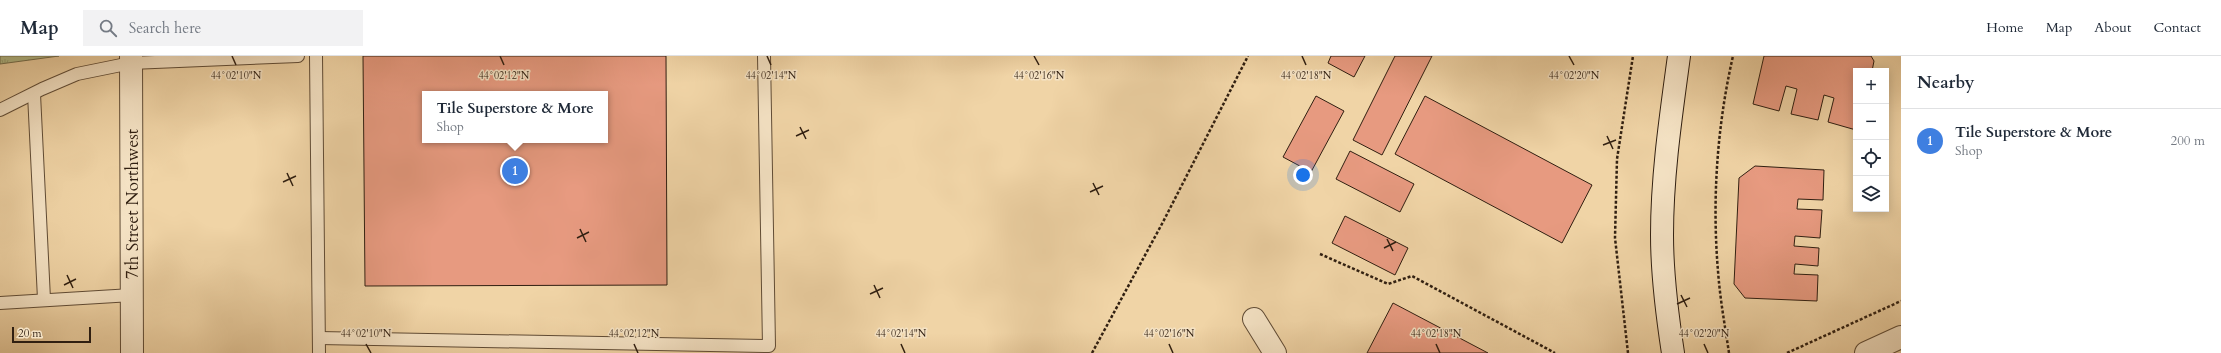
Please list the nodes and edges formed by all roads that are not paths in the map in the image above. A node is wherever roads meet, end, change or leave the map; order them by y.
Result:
1 (298, 56) edge
2 (316, 56) edge
3 (764, 56) edge
4 (1679, 56) edge
5 (131, 60) edge
6 (34, 94) junction
7 (0, 110) edge
8 (132, 295) junction
9 (44, 299) junction
10 (0, 303) edge
11 (1254, 319) dead end
12 (1901, 337) edge
13 (319, 338) junction
14 (578, 348) edge
15 (132, 353) edge
16 (319, 353) edge
17 (1275, 353) edge
18 (1673, 353) edge
19 (1866, 353) edge

1 - 5 lane
2 - 13 lane
3 - 14 lane
4 - 18 street
5 - 6 lane
5 - 8 street, 7th Street Northwest
6 - 7 lane
6 - 9 lane
8 - 9 lane
8 - 15 street, 7th Street Northwest
9 - 10 lane
11 - 17 street
12 - 19 street
13 - 14 lane
13 - 16 lane

